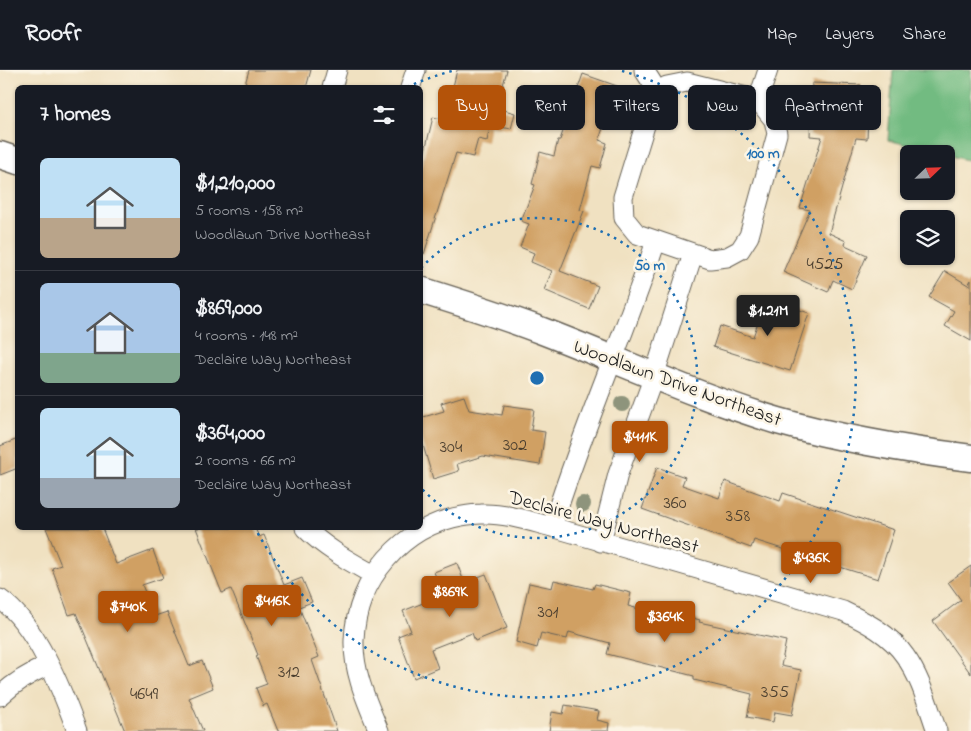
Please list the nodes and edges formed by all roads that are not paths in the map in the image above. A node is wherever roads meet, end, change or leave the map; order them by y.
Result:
1 (337, 70) edge
2 (416, 70) edge
3 (644, 70) edge
4 (768, 70) edge
5 (333, 85) edge
6 (411, 85) edge
7 (654, 85) edge
8 (672, 85) edge
9 (758, 100) junction
10 (644, 130) edge
11 (0, 155) edge
12 (15, 160) edge
13 (656, 241) junction
14 (693, 254) junction
15 (423, 291) edge
16 (613, 359) junction
17 (654, 376) junction
18 (971, 458) edge
19 (552, 527) junction
20 (423, 529) edge
21 (308, 530) edge
22 (421, 530) edge
23 (601, 542) junction
24 (374, 575) junction
25 (0, 599) edge
26 (48, 665) junction
27 (0, 696) edge
28 (76, 731) edge
29 (379, 731) edge
30 (937, 731) edge

1 - 5 street
2 - 6 street
3 - 7 street
4 - 9 street
8 - 9 street
9 - 14 street
10 - 13 street
11 - 12 street
13 - 14 street
13 - 16 street
14 - 17 street
15 - 16 street, Woodlawn Drive Northeast
16 - 17 street, Woodlawn Drive Northeast
16 - 19 street
17 - 18 street, Woodlawn Drive Northeast
17 - 23 street
19 - 20 street, Declaire Way Northeast
19 - 23 street, Declaire Way Northeast
21 - 24 street
22 - 24 street, Declaire Way Northeast
23 - 30 street, Declaire Way Northeast
24 - 29 street, Declaire Way Northeast
25 - 26 street
26 - 27 street
26 - 28 street

